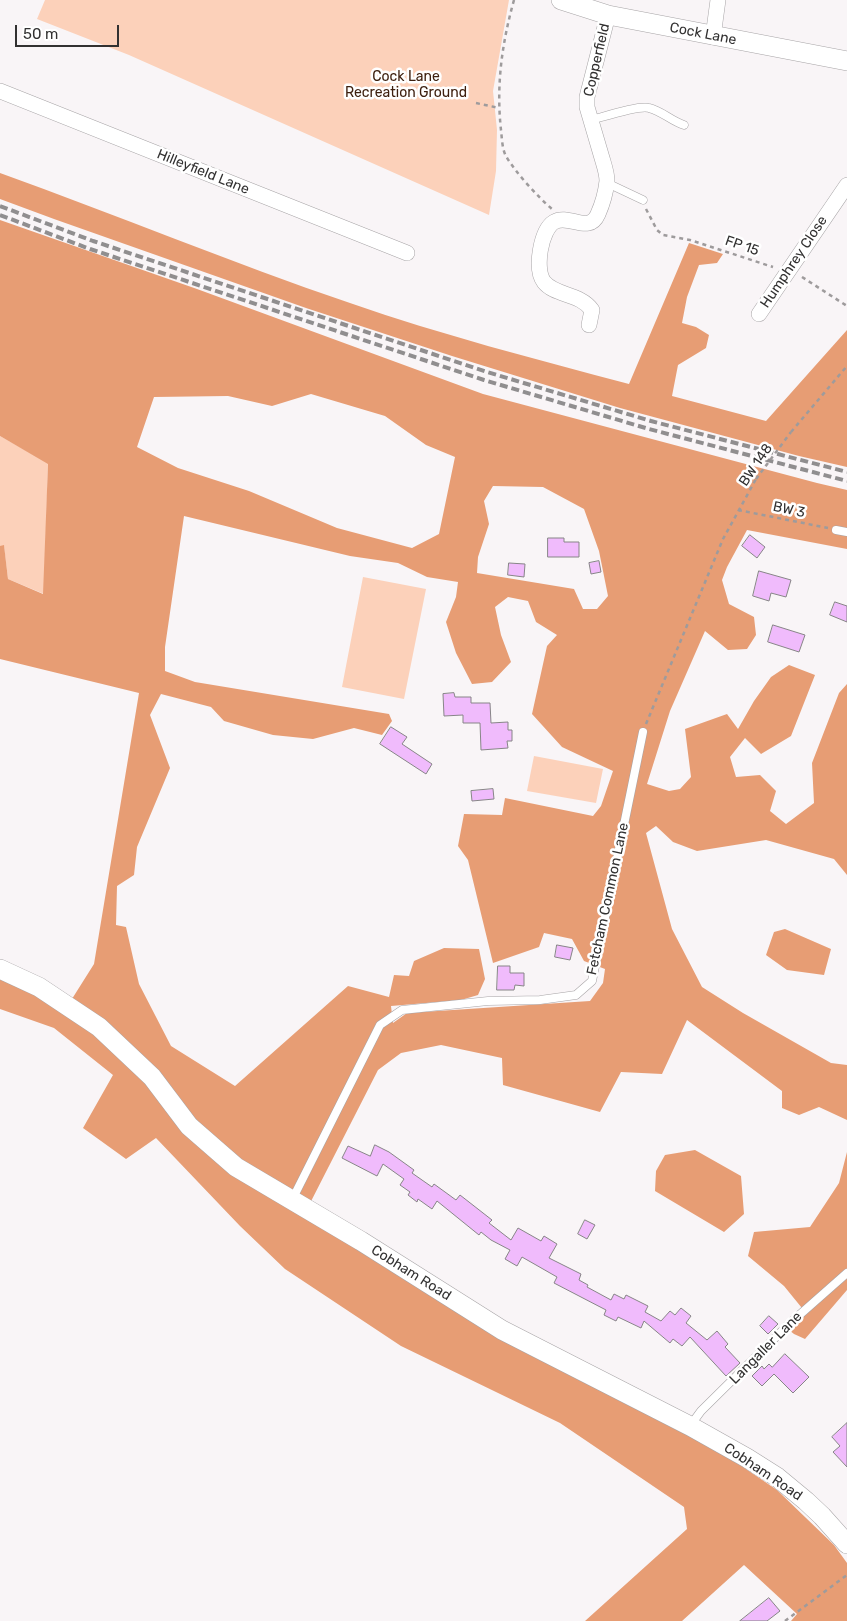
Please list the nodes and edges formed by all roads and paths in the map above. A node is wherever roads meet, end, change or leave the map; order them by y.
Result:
1 (514, 0) edge
2 (561, 0) edge
3 (718, 0) edge
4 (608, 15) junction
5 (713, 37) junction
6 (847, 62) edge
7 (0, 91) edge
8 (476, 103) dead end
9 (498, 108) junction
10 (591, 120) junction
11 (684, 125) dead end
12 (607, 183) junction
13 (847, 185) edge
14 (643, 200) joint
15 (563, 219) junction
16 (407, 253) dead end
17 (789, 270) junction
18 (847, 306) edge
19 (759, 314) dead end
20 (589, 325) dead end
21 (847, 366) edge
22 (738, 510) junction
23 (836, 530) joint
24 (847, 532) edge
25 (643, 732) joint
26 (0, 969) edge
27 (292, 1200) junction
28 (847, 1273) edge
29 (690, 1426) junction
30 (847, 1544) edge
31 (847, 1575) edge
32 (784, 1621) edge

1 - 9 path
2 - 4 street, Cock Lane
3 - 5 street
4 - 5 street, Cock Lane
4 - 10 street, Copperfield
5 - 6 street, Cock Lane
7 - 16 street, Hilleyfield Lane
8 - 9 path
9 - 15 path
10 - 11 lane
10 - 12 street, Copperfield
12 - 14 lane
12 - 15 street, Copperfield
13 - 17 street, Humphrey Close
14 - 17 path, FP 15
15 - 20 street
17 - 18 path, FP 15
17 - 19 street, Humphrey Close
21 - 22 path, BW 148, bridge
22 - 23 path, BW 3
22 - 25 path
23 - 24 lane
25 - 27 lane, Fetcham Common Lane
26 - 27 street, Cobham Road
27 - 29 street, Cobham Road
28 - 29 lane, Langaller Lane
29 - 30 street, Cobham Road
31 - 32 path

